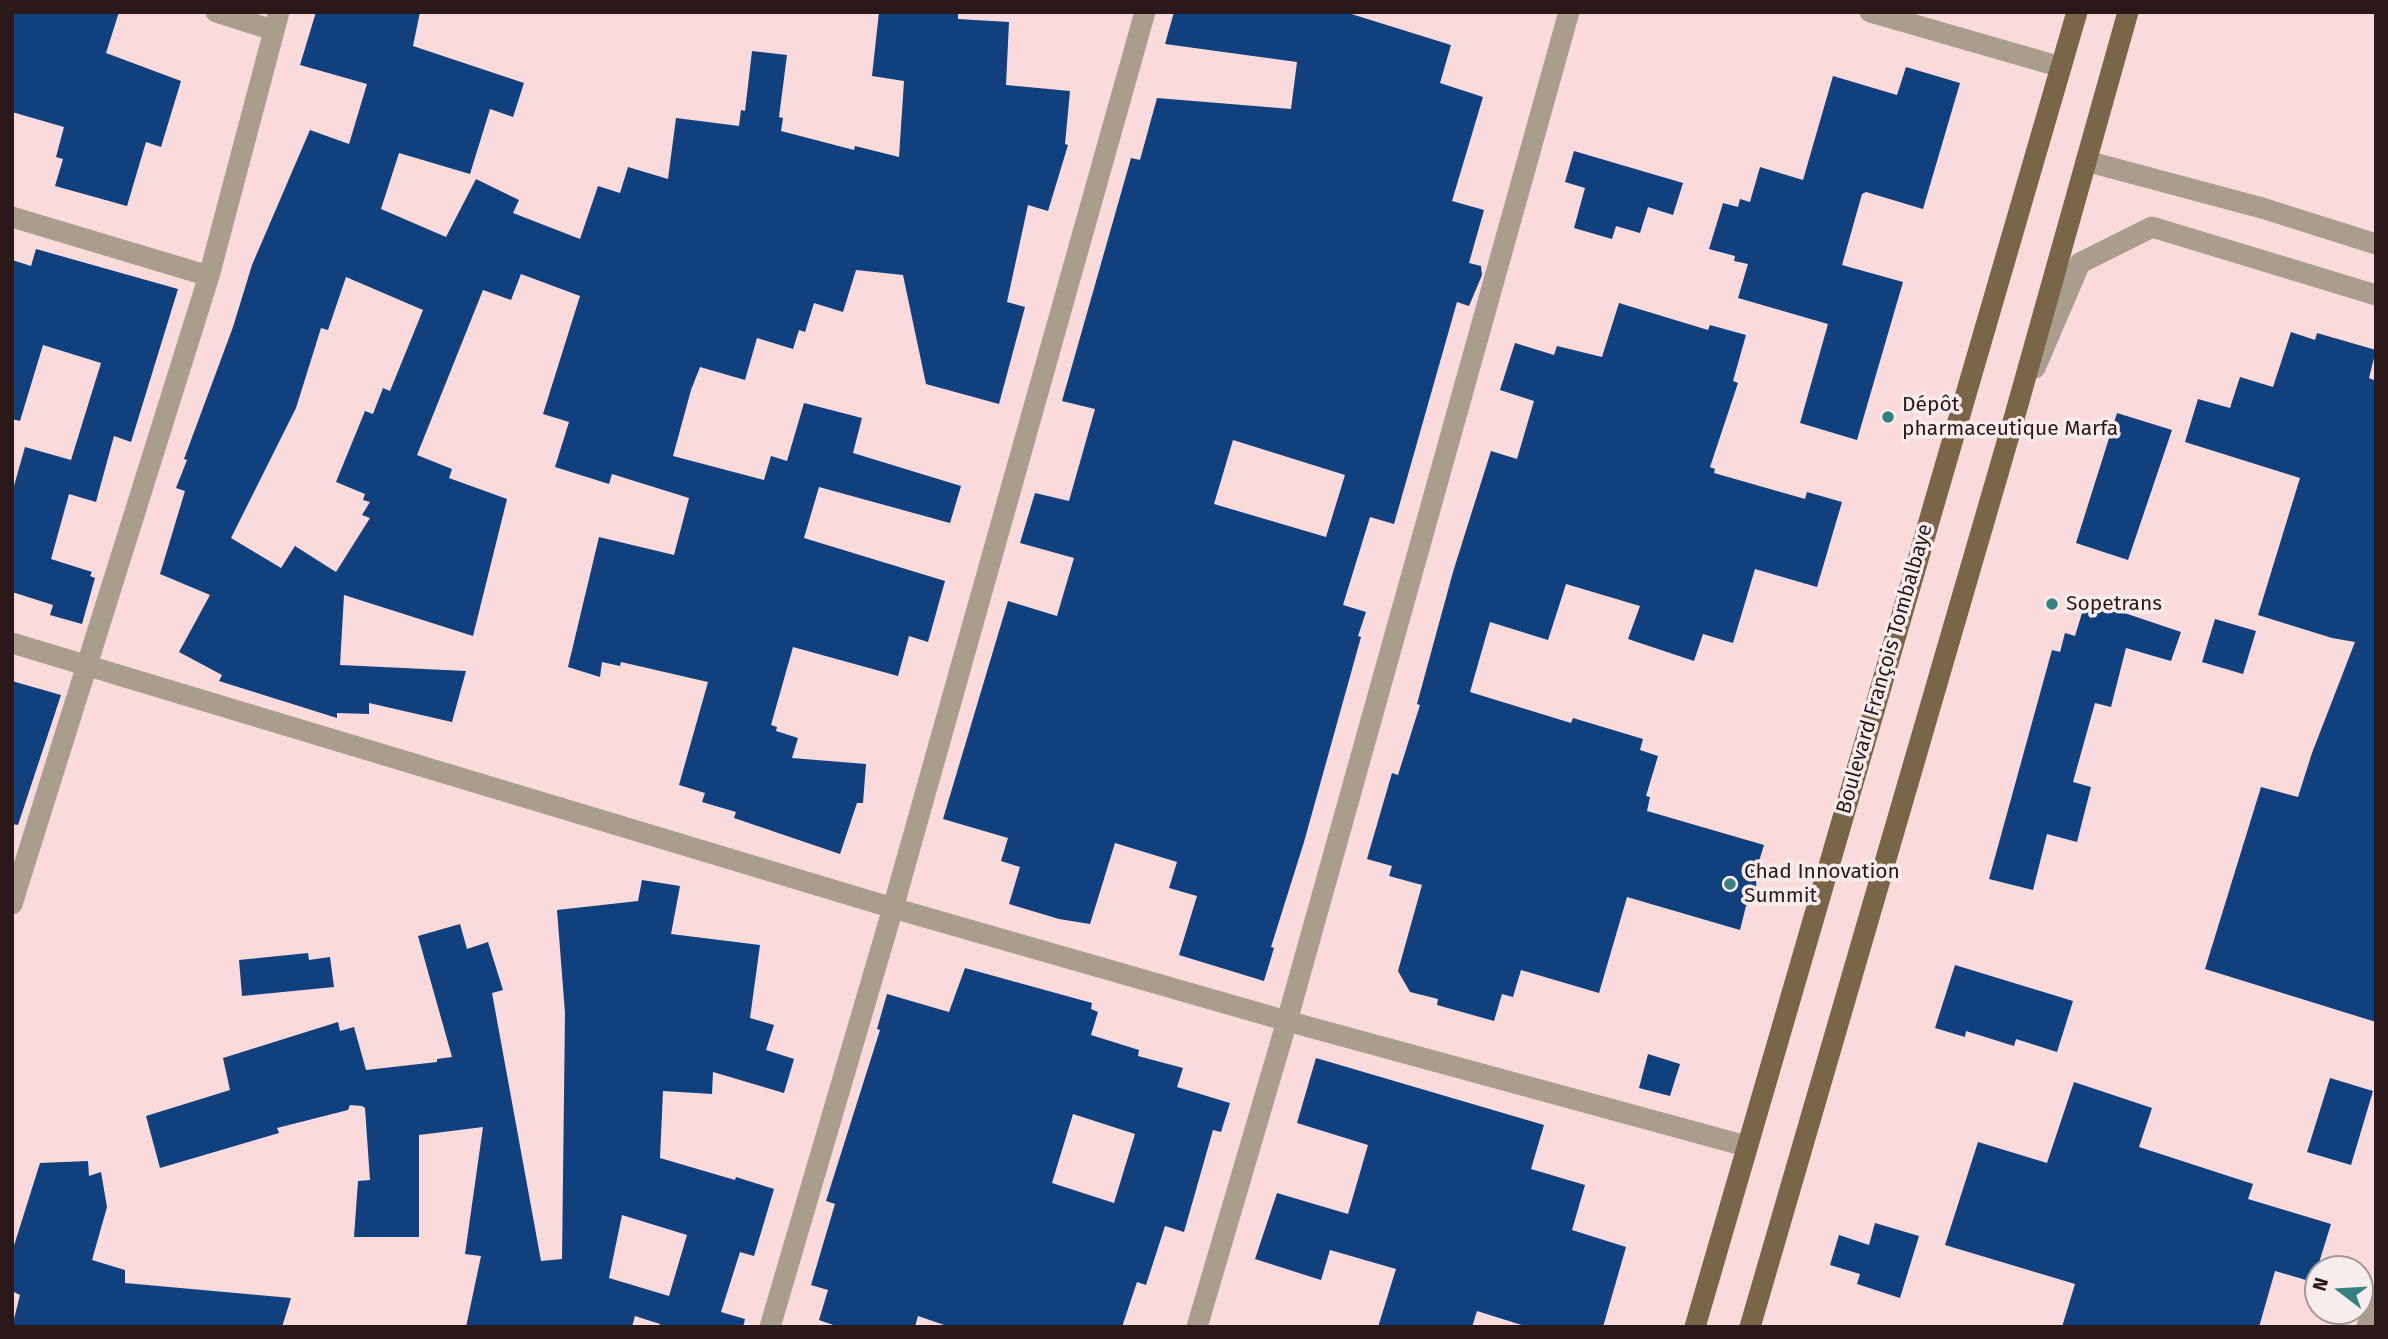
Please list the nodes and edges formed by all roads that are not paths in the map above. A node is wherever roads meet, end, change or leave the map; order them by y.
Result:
1 (216, 12) edge
2 (1145, 12) edge
3 (1569, 12) edge
4 (1870, 12) edge
5 (2077, 12) edge
6 (2128, 12) edge
7 (276, 21) edge
8 (2061, 67) junction
9 (2086, 161) junction
10 (12, 217) edge
11 (2376, 244) edge
12 (209, 276) junction
13 (2376, 295) edge
14 (2015, 415) junction
15 (12, 643) edge
16 (86, 666) junction
17 (12, 904) edge
18 (894, 908) junction
19 (1287, 1021) junction
20 (1746, 1146) junction
21 (2376, 1299) edge
22 (770, 1327) edge
23 (1197, 1327) edge
24 (1695, 1327) edge
25 (1750, 1327) edge
26 (2367, 1327) edge

1 - 7 street
2 - 18 street
3 - 19 street
4 - 8 street
5 - 8 main road, Boulevard François Tombalbaye
6 - 9 main road
7 - 12 street
8 - 20 main road, Boulevard François Tombalbaye
9 - 11 street
9 - 14 main road
10 - 12 street
12 - 16 street
13 - 14 street
14 - 25 main road
15 - 16 street
16 - 17 street
16 - 18 street
18 - 19 street
18 - 22 street
19 - 20 street
19 - 23 street
20 - 24 main road, Boulevard François Tombalbaye
21 - 26 street

